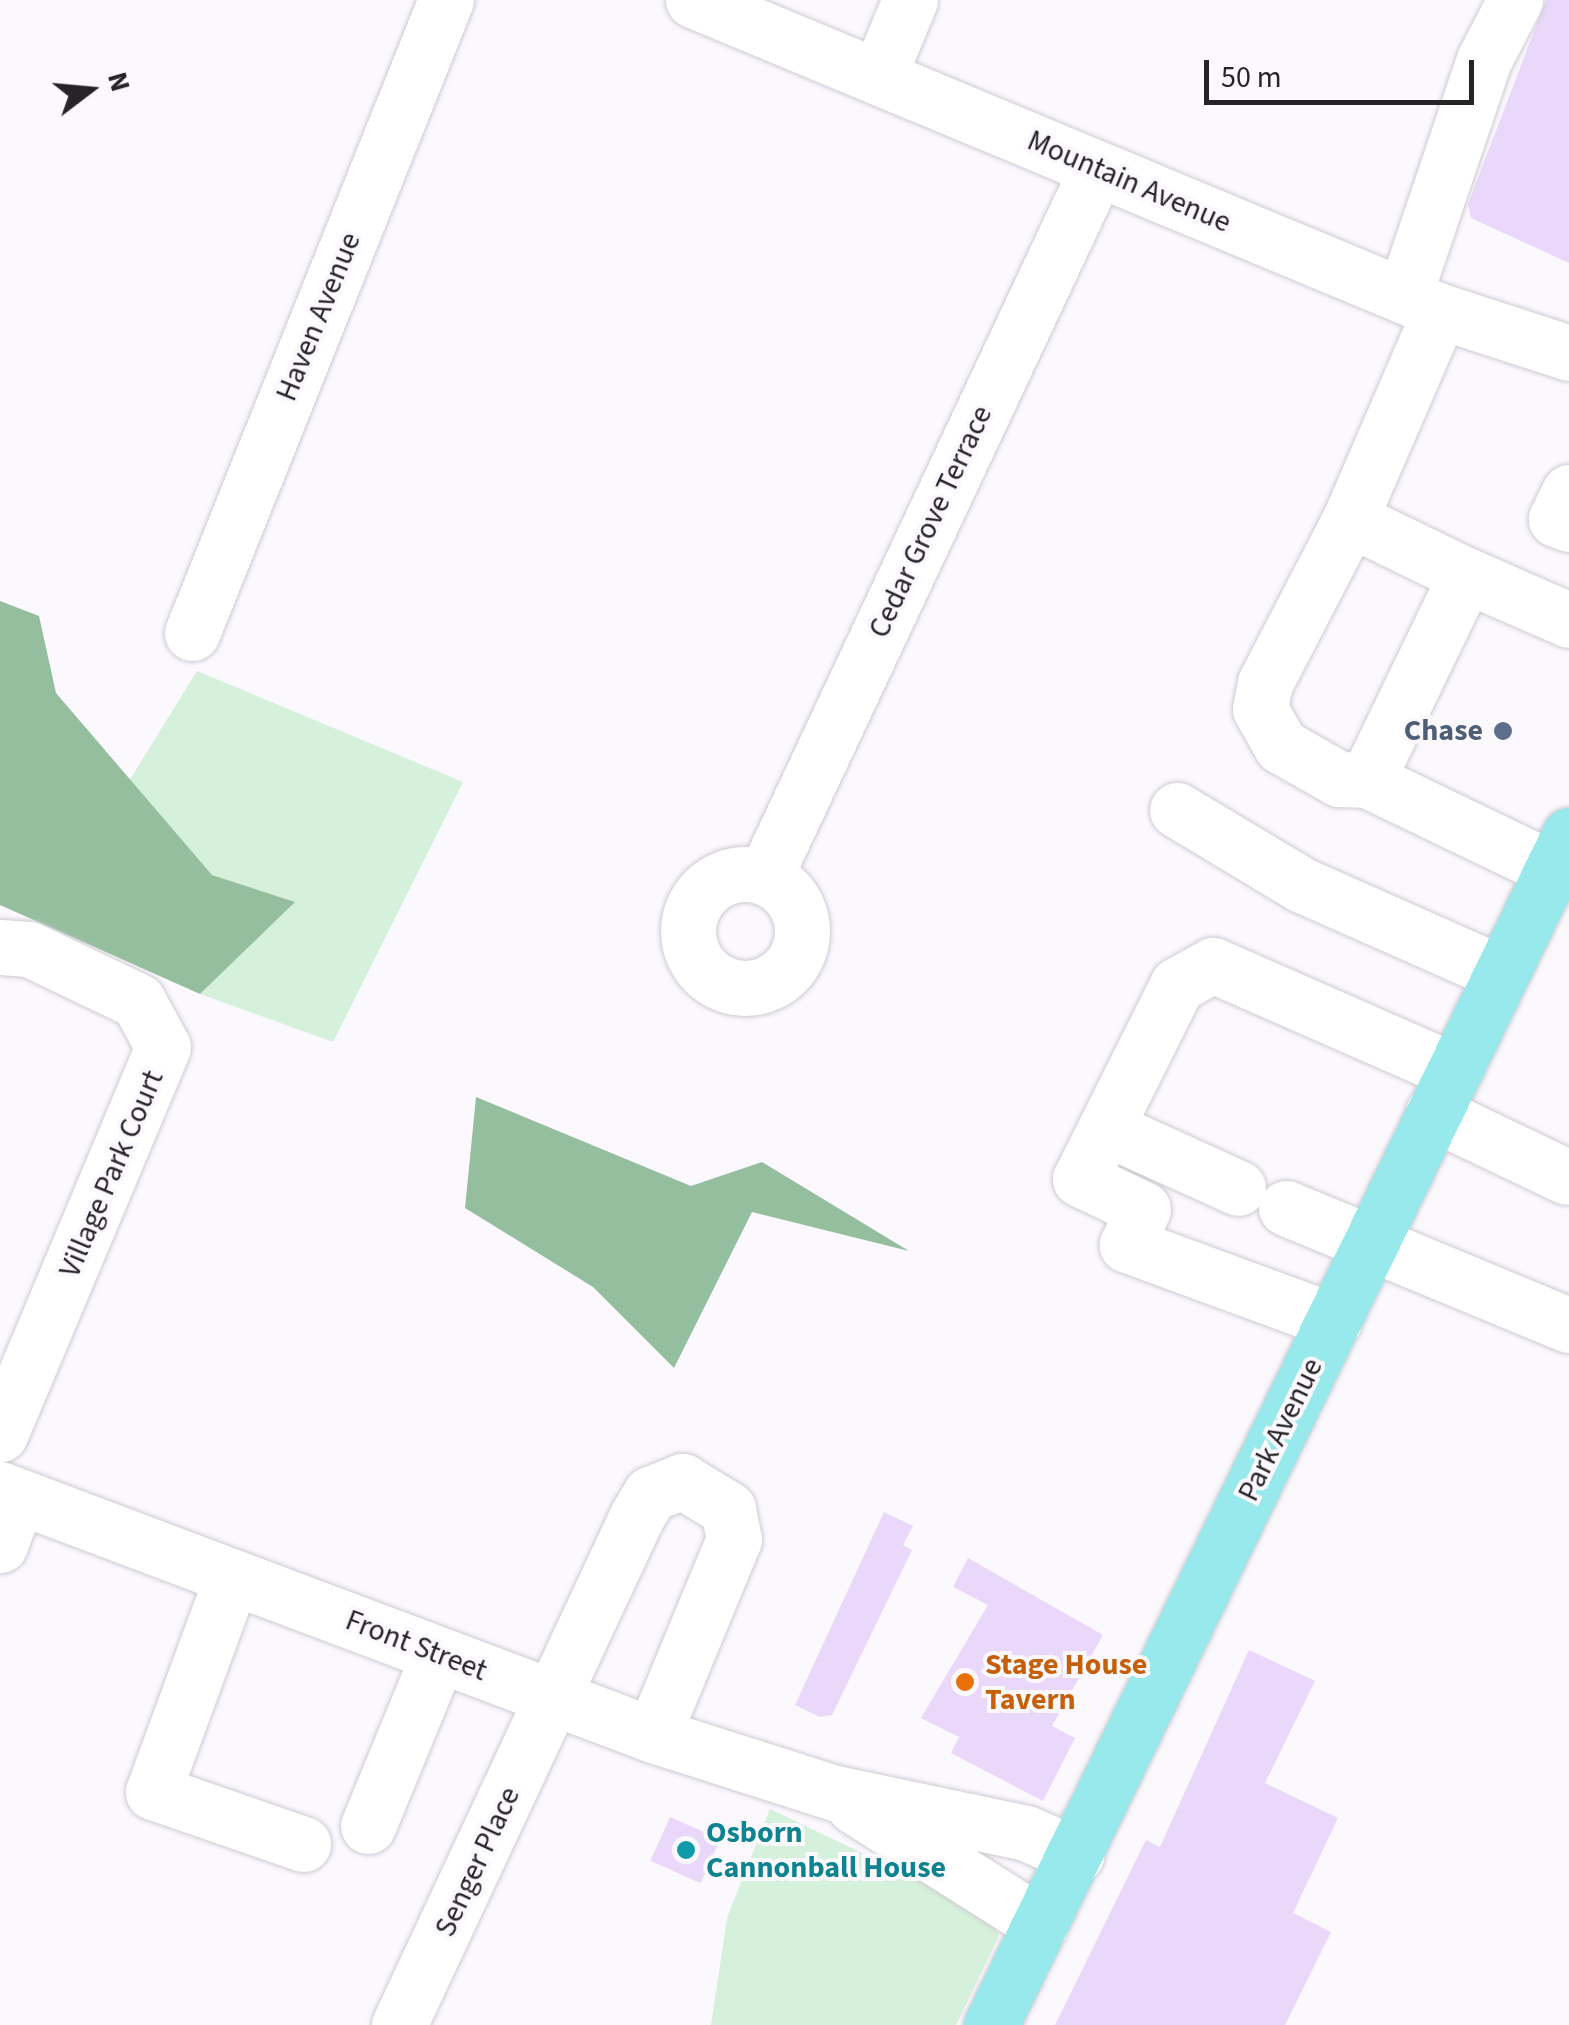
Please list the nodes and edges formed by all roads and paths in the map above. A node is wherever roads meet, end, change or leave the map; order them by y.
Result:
1 (446, 0) edge
2 (693, 0) edge
3 (910, 0) edge
4 (1515, 0) edge
5 (878, 77) junction
6 (1097, 169) junction
7 (1422, 304) junction
8 (1569, 353) edge
9 (1569, 492) edge
10 (1350, 519) junction
11 (1569, 524) edge
12 (1466, 575) junction
13 (1569, 620) edge
14 (192, 633) dead end
15 (1367, 780) junction
16 (1178, 810) dead end
17 (1561, 852) edge
18 (766, 876) dead end
19 (0, 947) edge
20 (1502, 973) junction
21 (1444, 1092) junction
22 (1106, 1128) junction
23 (1568, 1178) edge
24 (1373, 1240) junction
25 (1334, 1320) junction
26 (1569, 1325) edge
27 (0, 1434) edge
28 (6, 1510) edge
29 (232, 1576) junction
30 (438, 1656) junction
31 (554, 1698) junction
32 (653, 1735) junction
33 (834, 1793) junction
34 (368, 1826) dead end
35 (302, 1844) dead end
36 (1076, 1855) junction
37 (1041, 1924) junction
38 (399, 2025) edge
39 (991, 2025) edge

1 - 14 street, Haven Avenue
2 - 5 street, Mountain Avenue
3 - 5 street
4 - 7 street
5 - 6 street, Mountain Avenue
6 - 7 street, Mountain Avenue
6 - 18 street, Cedar Grove Terrace
7 - 8 street, Mountain Avenue
7 - 10 street
9 - 11 street
10 - 12 street
10 - 15 street
12 - 13 street
12 - 15 street
15 - 17 street
16 - 20 street
17 - 20 main road, Park Avenue
19 - 27 street, Village Park Court
20 - 21 main road, Park Avenue
21 - 22 street
21 - 23 street
21 - 24 main road, Park Avenue
22 - 24 street
22 - 25 street
24 - 25 main road, Park Avenue
24 - 26 street
25 - 36 main road, Park Avenue
28 - 29 street, Front Street
29 - 30 street, Front Street
29 - 35 street
30 - 31 street, Front Street
30 - 34 street
31 - 32 street, Front Street
31 - 32 street, Senger Place
31 - 38 street, Senger Place
32 - 33 street, Front Street
33 - 36 street, Front Street
33 - 37 street, Front Street
36 - 37 main road, Park Avenue
37 - 39 main road, Park Avenue

